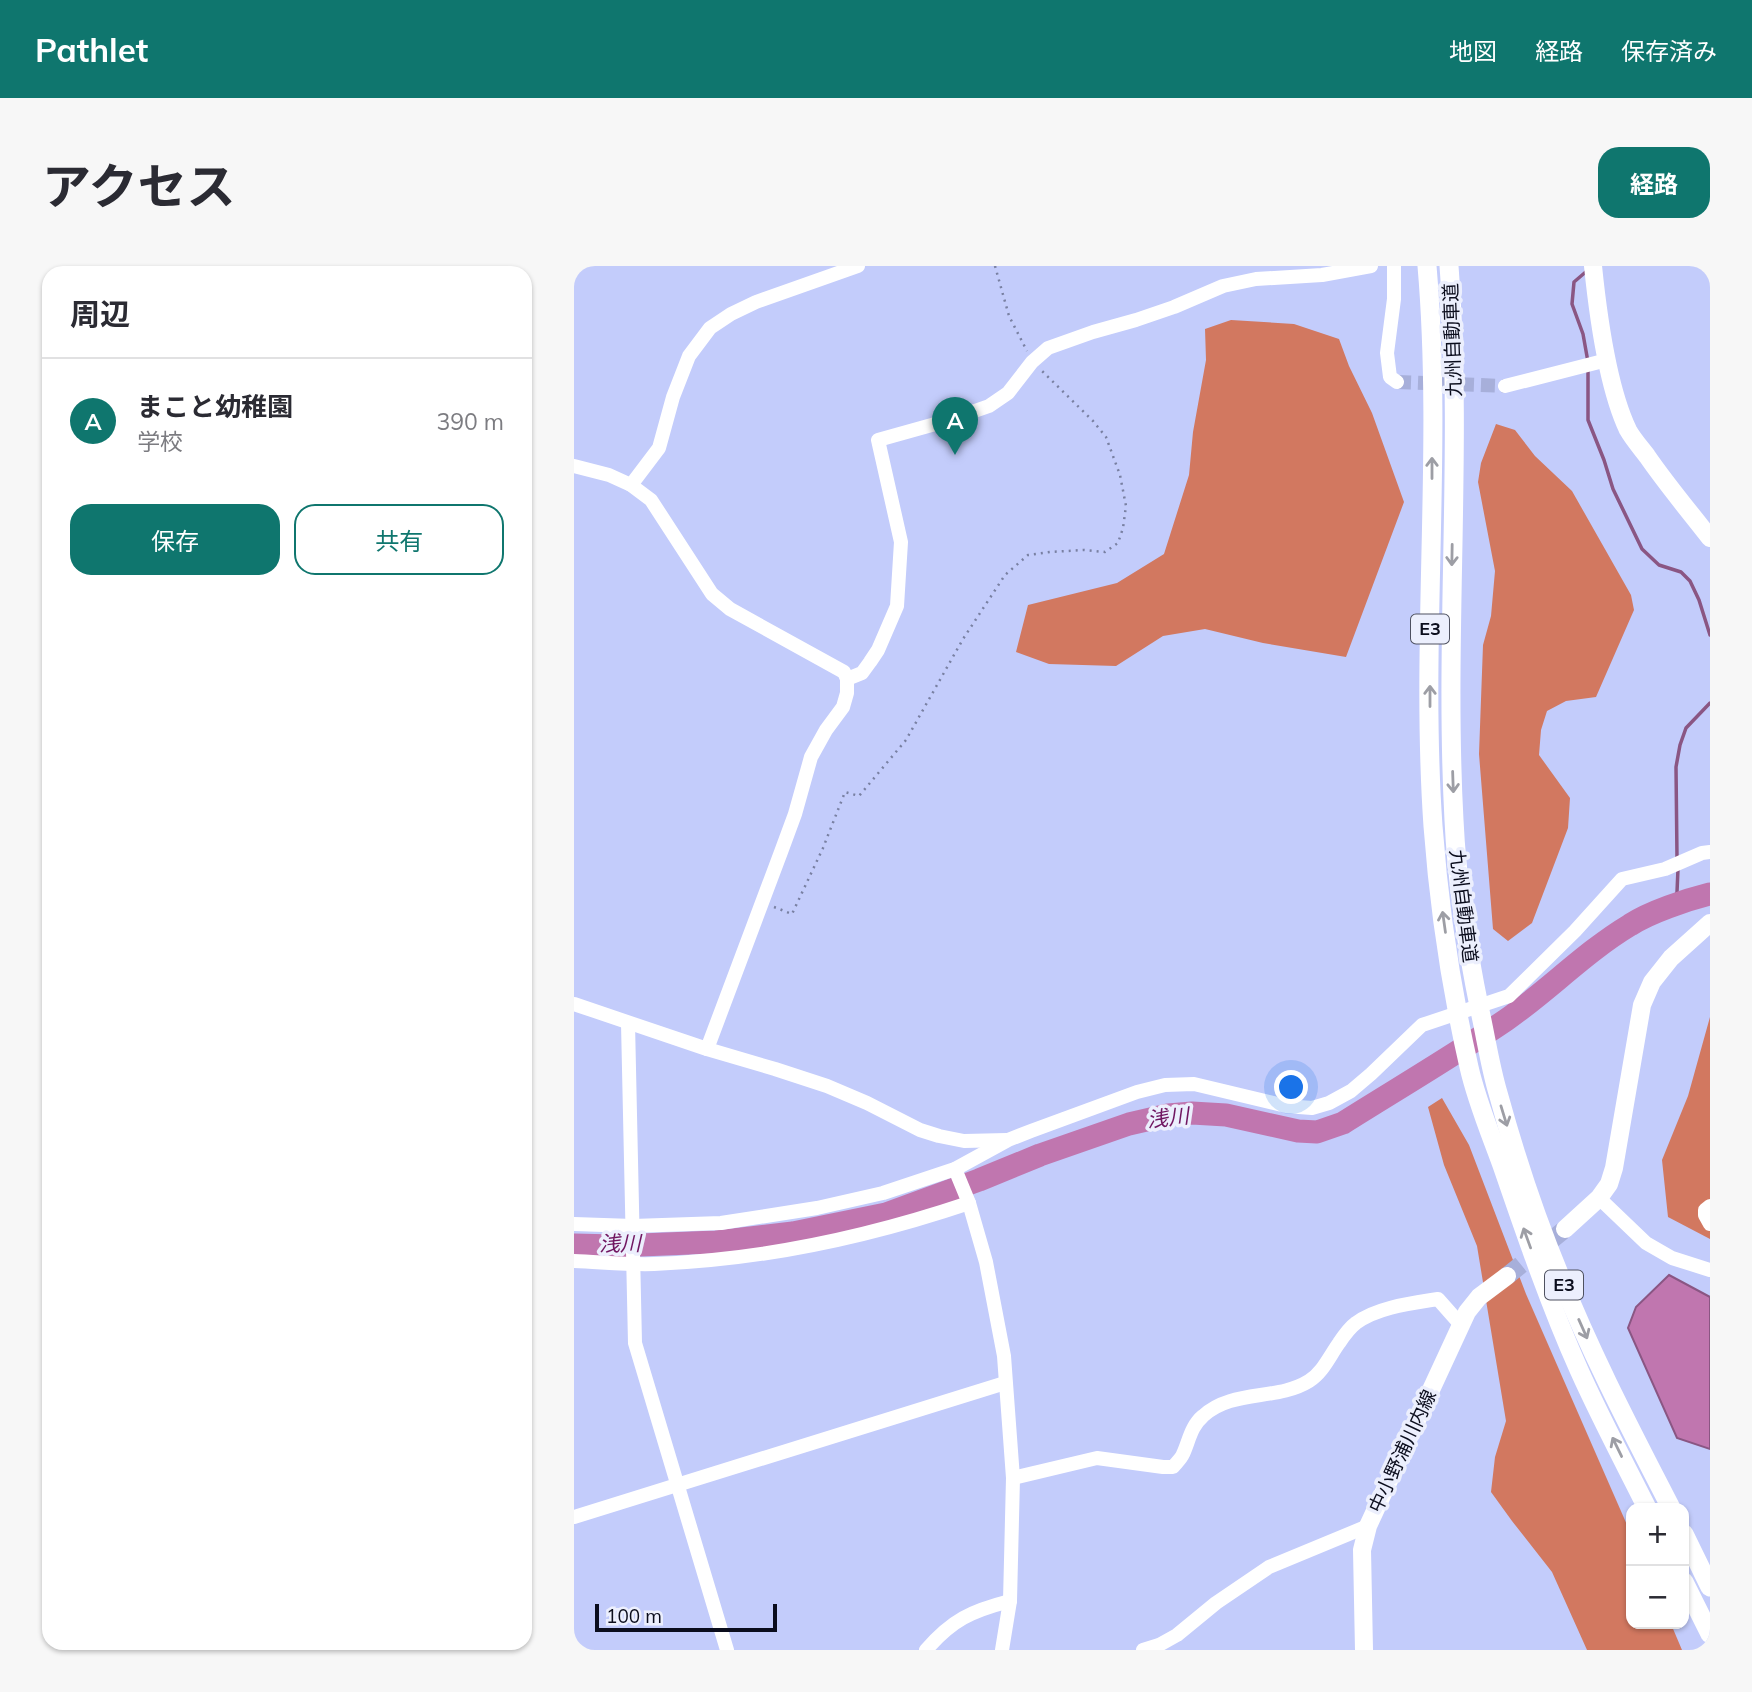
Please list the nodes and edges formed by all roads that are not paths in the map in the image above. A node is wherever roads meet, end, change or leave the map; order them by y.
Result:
1 (858, 266) edge
2 (1371, 266) edge
3 (1394, 266) edge
4 (1427, 266) edge
5 (1449, 266) edge
6 (1593, 266) edge
7 (1607, 360) junction
8 (1397, 382) dead end
9 (1505, 386) tunnel mouth
10 (574, 466) edge
11 (631, 485) junction
12 (1710, 538) edge
13 (847, 680) junction
14 (1710, 852) edge
15 (1710, 923) edge
16 (574, 1004) edge
17 (628, 1023) junction
18 (707, 1049) junction
19 (1008, 1140) junction
20 (956, 1173) junction
21 (1599, 1198) junction
22 (968, 1200) junction
23 (1710, 1206) edge
24 (574, 1224) edge
25 (1710, 1224) edge
26 (1565, 1229) tunnel mouth
27 (633, 1230) junction
28 (574, 1261) edge
29 (633, 1261) junction
30 (1710, 1270) edge
31 (1507, 1276) tunnel mouth
32 (1461, 1325) junction
33 (1005, 1383) junction
34 (1013, 1478) junction
35 (677, 1485) junction
36 (1645, 1503) edge
37 (1668, 1503) edge
38 (574, 1517) edge
39 (1367, 1526) junction
40 (1689, 1544) edge
41 (1710, 1587) edge
42 (1689, 1591) edge
43 (1010, 1601) junction
44 (1710, 1634) edge
45 (727, 1650) edge
46 (926, 1650) edge
47 (1002, 1650) edge
48 (1143, 1650) edge
49 (1364, 1650) edge

1 - 11 street
2 - 13 street
3 - 8 street
36 -> 4 highway, 九州自動車道 / E3
5 -> 37 highway, 九州自動車道 / E3
6 - 7 main road
7 - 9 street
7 - 12 main road
10 - 11 street
11 - 13 street
13 - 18 street
14 - 19 street
15 - 21 main road
16 - 17 street
17 - 18 street
17 - 27 street
18 - 19 street
19 - 20 street
20 - 22 street
20 - 27 street
21 - 26 main road
21 - 30 street
22 - 29 street
22 - 33 street
23 - 25 street
24 - 27 street
27 - 29 street
28 - 29 street
29 - 35 street
31 - 32 main road, 中小野浦川内線
32 - 34 street
32 - 39 main road, 中小野浦川内線
33 - 34 street
33 - 35 street
34 - 43 street
35 - 38 street
35 - 45 street
39 - 48 street
39 - 49 main road, 中小野浦川内線
40 - 41 highway
42 - 44 highway
43 - 46 street
43 - 47 street

